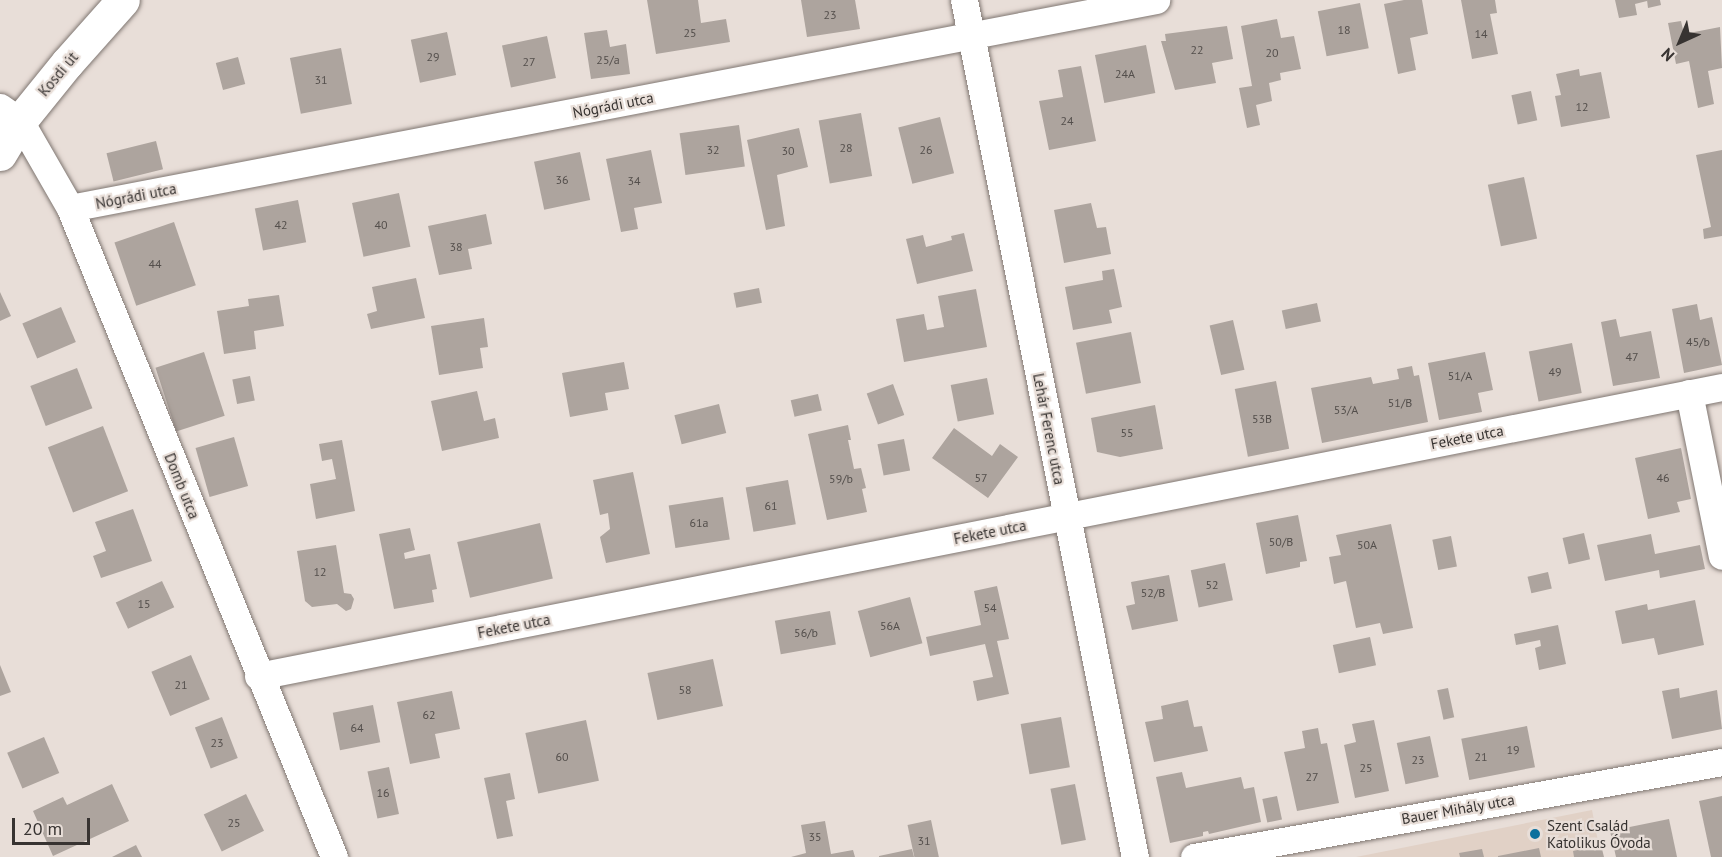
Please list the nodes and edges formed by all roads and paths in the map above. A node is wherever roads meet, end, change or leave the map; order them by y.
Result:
1 (123, 0) edge
2 (964, 0) edge
3 (1156, 0) edge
4 (970, 36) junction
5 (10, 114) edge
6 (0, 154) edge
7 (70, 208) junction
8 (1722, 387) edge
9 (1689, 393) junction
10 (1067, 518) junction
11 (1722, 556) edge
12 (258, 676) junction
13 (1722, 762) edge
14 (334, 857) edge
15 (1135, 857) edge
16 (1194, 857) edge

1 - 5 street, Kosdi út
2 - 4 street, Lehár Ferenc utca
3 - 4 street, Nógrádi utca
4 - 7 street, Nógrádi utca
4 - 10 street, Lehár Ferenc utca
5 - 6 street, Kosdi út
5 - 7 street, Domb utca
7 - 12 street, Domb utca
8 - 9 street, Fekete utca
9 - 10 street, Fekete utca
9 - 11 street
10 - 12 street, Fekete utca
10 - 15 street, Lehár Ferenc utca
12 - 14 street, Domb utca
13 - 16 street, Bauer Mihály utca

